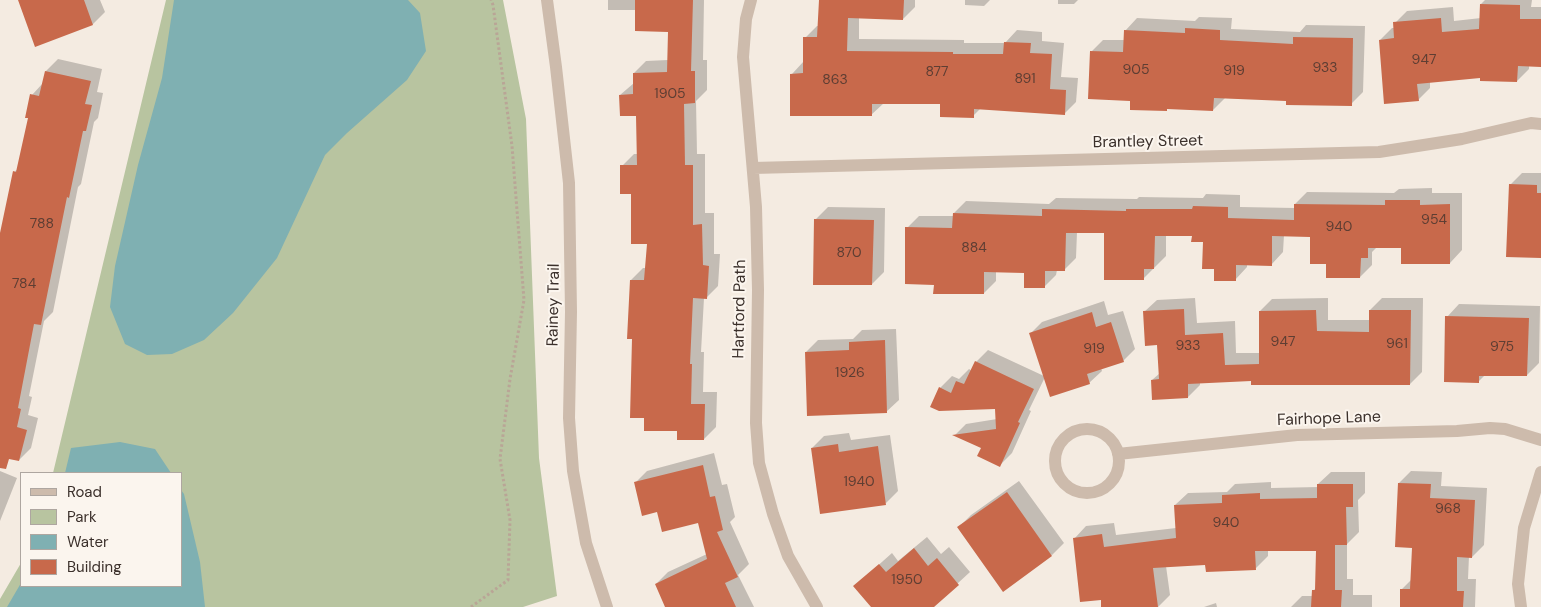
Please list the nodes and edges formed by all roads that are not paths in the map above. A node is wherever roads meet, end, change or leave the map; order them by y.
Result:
1 (546, 0) edge
2 (751, 0) edge
3 (1541, 124) edge
4 (753, 168) junction
5 (1541, 440) edge
6 (1118, 454) junction
7 (1541, 472) edge
8 (607, 607) edge
9 (816, 607) edge
10 (1521, 607) edge

1 - 8 street, Rainey Trail
2 - 4 street, Hartford Path
3 - 4 street, Brantley Street
4 - 9 street, Hartford Path
5 - 6 street, Fairhope Lane
6 - 6 street
7 - 10 street

